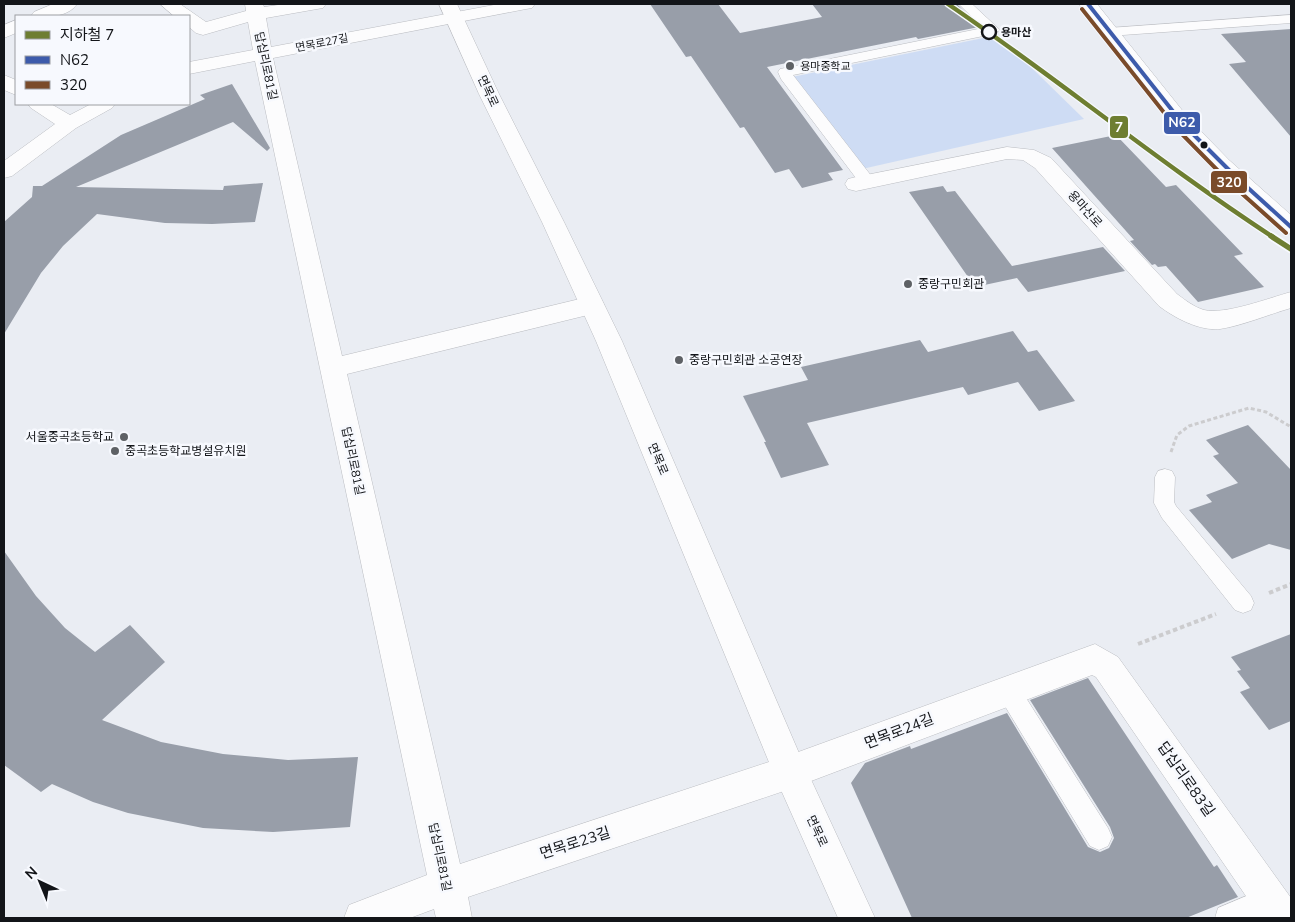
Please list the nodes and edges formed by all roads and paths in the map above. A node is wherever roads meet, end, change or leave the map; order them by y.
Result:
1 (169, 4) edge
2 (317, 4) edge
3 (526, 4) edge
4 (965, 4) edge
5 (1088, 4) edge
6 (255, 9) edge
7 (452, 11) edge
8 (184, 15) edge
9 (190, 19) edge
10 (1291, 19) edge
11 (1110, 32) junction
12 (263, 54) junction
13 (190, 68) edge
14 (4, 81) edge
15 (15, 89) edge
16 (40, 105) edge
17 (103, 105) edge
18 (69, 124) junction
19 (5, 167) edge
20 (862, 183) joint
21 (1291, 227) edge
22 (1291, 300) edge
23 (592, 305) junction
24 (332, 368) junction
25 (1291, 427) edge
26 (1166, 477) joint
27 (1243, 603) dead end
28 (1100, 661) joint
29 (1008, 690) junction
30 (790, 772) junction
31 (1099, 836) dead end
32 (450, 902) edge
33 (1277, 909) edge
34 (362, 918) edge
35 (857, 918) edge
36 (1228, 918) edge

1 - 8 street
2 - 6 street
3 - 7 street, 면목로27길
4 - 20 lane
5 - 11 street
6 - 9 street
6 - 12 street, 답십리로81길
7 - 12 street, 면목로27길
7 - 23 street, 면목로
10 - 11 lane
11 - 21 street
12 - 13 street, 면목로27길
12 - 24 street, 답십리로81길
14 - 15 street
16 - 18 street
17 - 18 street
18 - 19 street
20 - 22 street, 용마산로
23 - 24 street
23 - 30 street, 면목로
24 - 32 street, 답십리로81길
25 - 26 path
26 - 27 lane
28 - 29 street, 면목로24길
28 - 33 street, 답십리로83길
29 - 30 street, 면목로24길
29 - 31 lane
30 - 32 street, 면목로23길
30 - 35 street, 면목로
32 - 34 street, 면목로23길
33 - 36 lane, 답십리로83길

